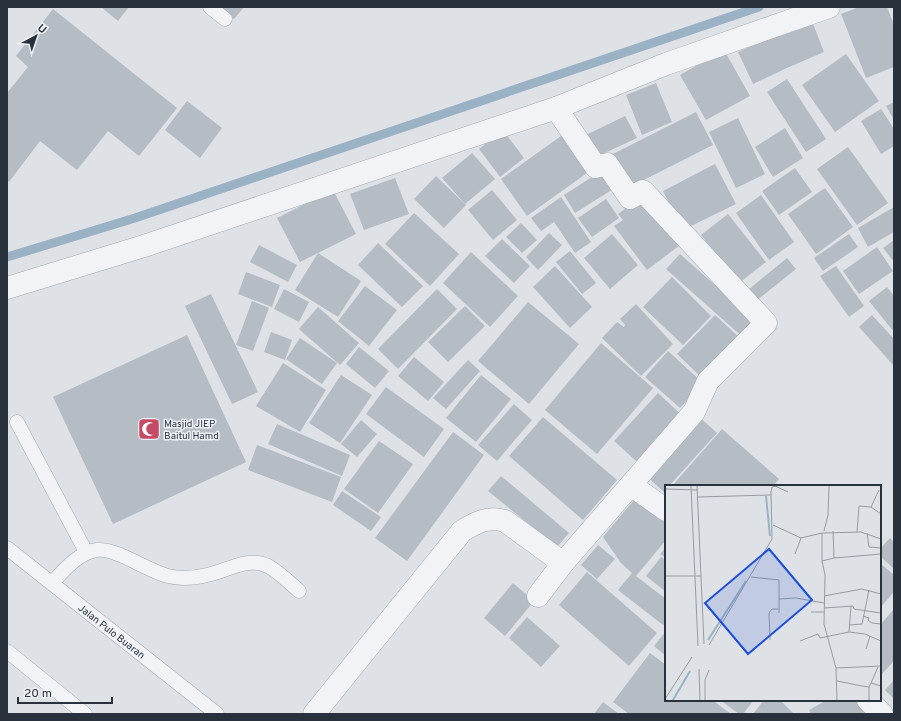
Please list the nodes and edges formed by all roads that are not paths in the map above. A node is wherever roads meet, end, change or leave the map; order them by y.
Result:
1 (210, 7) edge
2 (829, 7) edge
3 (225, 19) dead end
4 (556, 108) junction
5 (7, 288) edge
6 (17, 422) dead end
7 (631, 485) junction
8 (665, 509) edge
9 (7, 548) edge
10 (86, 552) junction
11 (563, 563) junction
12 (52, 583) junction
13 (299, 591) dead end
14 (538, 596) dead end
15 (7, 651) edge
16 (869, 701) edge
17 (210, 712) edge
18 (85, 714) edge
19 (314, 714) edge
20 (882, 714) edge

1 - 3 lane
2 - 4 street
4 - 5 street
4 - 7 street
6 - 10 lane
7 - 8 street
7 - 11 street
9 - 12 lane, Jalan Pulo Buaran
10 - 12 lane
10 - 13 lane
11 - 14 street
11 - 19 street
12 - 17 lane, Jalan Pulo Buaran
15 - 18 lane
16 - 20 street

